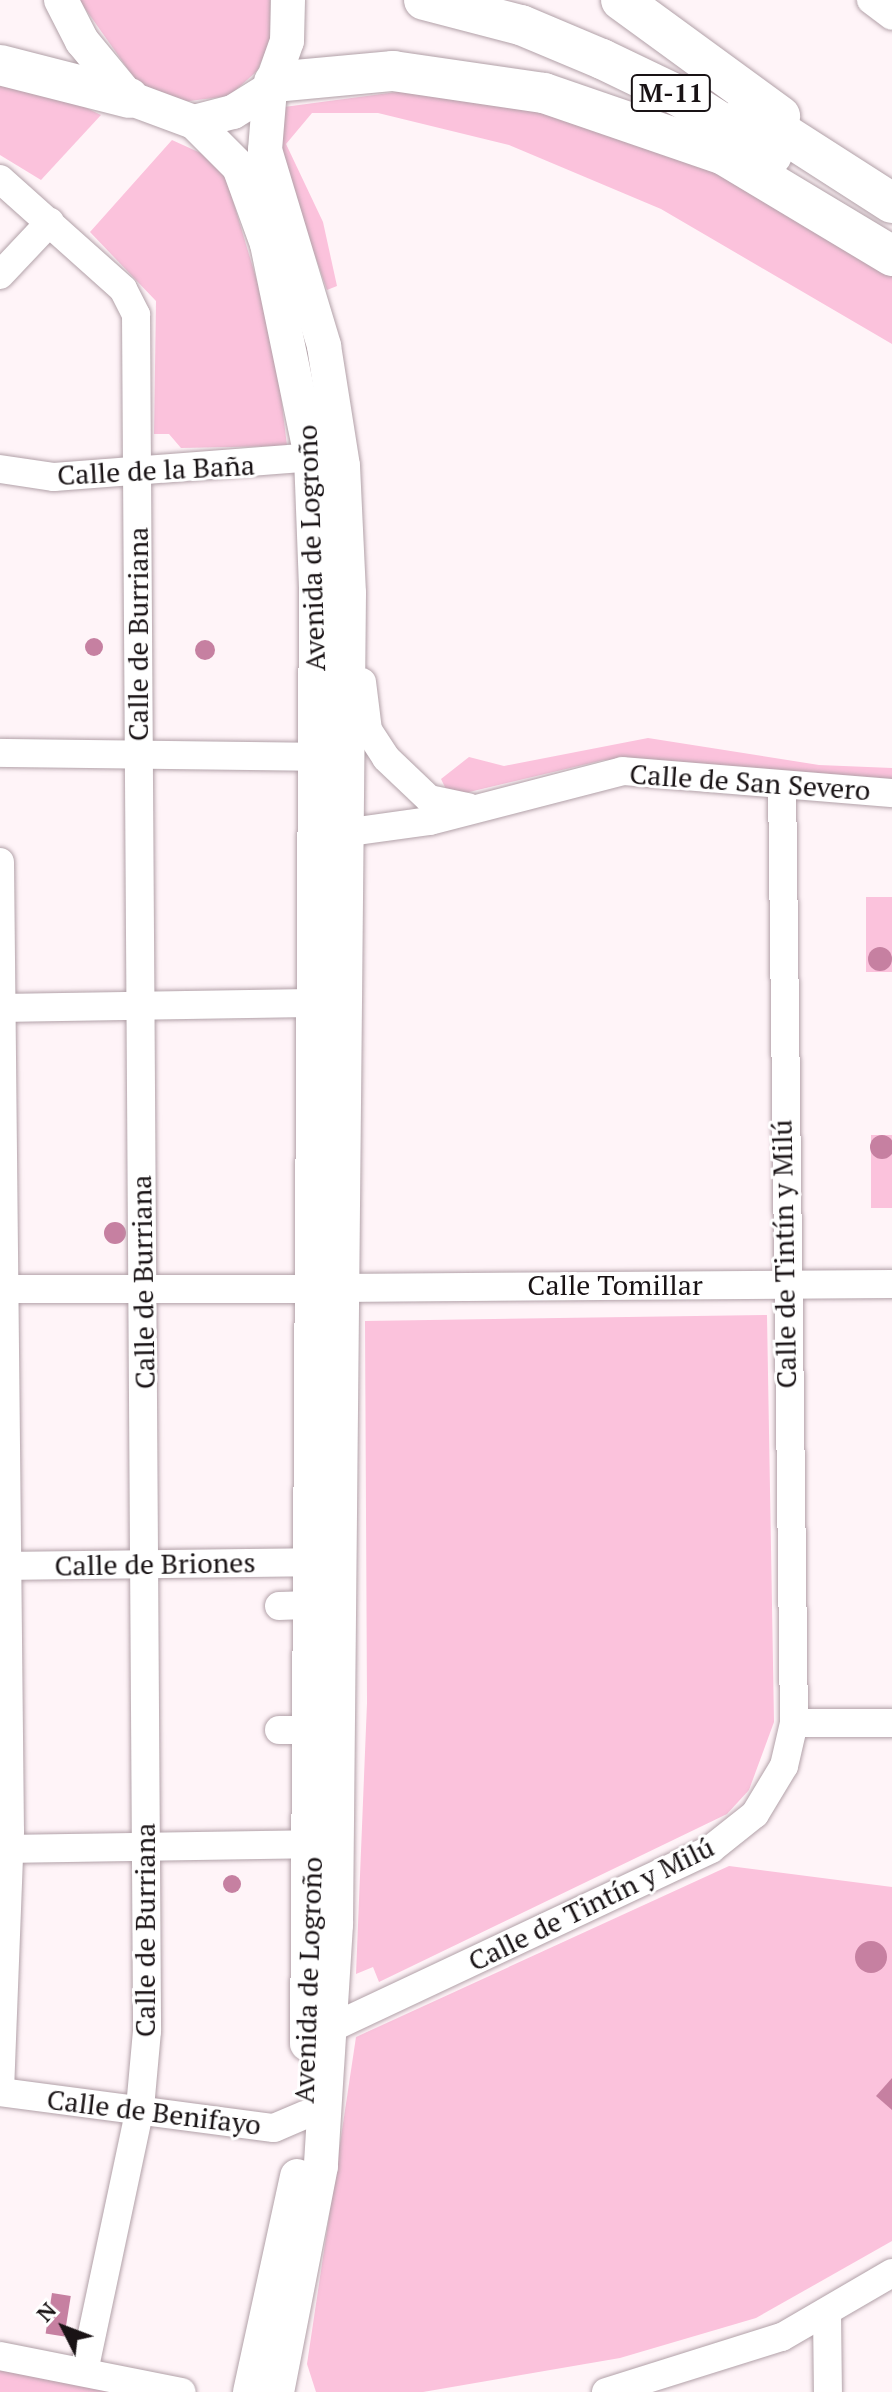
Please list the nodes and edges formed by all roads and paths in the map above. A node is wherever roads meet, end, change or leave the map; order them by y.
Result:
1 (61, 0) edge
2 (288, 0) edge
3 (424, 0) edge
4 (520, 0) edge
5 (621, 0) edge
6 (871, 0) edge
7 (892, 16) edge
8 (0, 65) edge
9 (272, 85) junction
10 (129, 98) junction
11 (194, 122) junction
12 (821, 154) junction
13 (0, 179) edge
14 (892, 203) edge
15 (50, 222) junction
16 (892, 240) edge
17 (892, 256) edge
18 (0, 275) edge
19 (311, 457) junction
20 (138, 468) junction
21 (0, 469) edge
22 (349, 593) junction
23 (0, 753) edge
24 (138, 754) junction
25 (316, 757) junction
26 (782, 785) junction
27 (417, 790) junction
28 (892, 793) edge
29 (469, 807) junction
30 (385, 828) junction
31 (343, 833) junction
32 (0, 862) edge
33 (139, 1002) junction
34 (311, 1003) junction
35 (1, 1008) edge
36 (339, 1146) junction
37 (892, 1284) edge
38 (785, 1286) junction
39 (144, 1288) junction
40 (323, 1288) junction
41 (3, 1289) edge
42 (310, 1562) junction
43 (2, 1566) edge
44 (146, 1566) junction
45 (794, 1723) junction
46 (892, 1723) edge
47 (310, 1727) junction
48 (325, 1840) junction
49 (144, 1842) junction
50 (5, 1849) edge
51 (331, 2028) junction
52 (0, 2092) edge
53 (140, 2108) junction
54 (305, 2115) junction
55 (892, 2273) edge
56 (827, 2314) junction
57 (0, 2356) edge
58 (84, 2371) junction
59 (181, 2392) edge
60 (250, 2392) edge
61 (277, 2392) edge
62 (606, 2392) edge
63 (828, 2392) edge

1 - 10 main road
2 - 9 main road, Avenida de Logroño
3 - 16 highway, M-11
4 - 12 highway, M-11
5 - 12 highway
6 - 7 street
8 - 10 highway
9 - 11 main road
9 - 17 highway
9 - 22 main road, Avenida de Logroño
10 - 11 main road
11 - 19 main road, Avenida de Logroño
12 - 14 highway, M-11
13 - 15 street, Calle de Burriana
15 - 18 street
15 - 20 street, Calle de Burriana
19 - 20 street, Calle de la Baña
19 - 25 main road, Avenida de Logroño
20 - 21 street, Calle de la Baña
20 - 24 street, Calle de Burriana
22 - 27 street, Avenida de Logroño
22 - 31 main road, Avenida de Logroño
23 - 24 street
24 - 25 street
24 - 33 street, Calle de Burriana
25 - 31 main road
25 - 34 main road, Avenida de Logroño
26 - 28 street, Calle de San Severo
26 - 29 street, Calle de San Severo
26 - 38 street, Calle de Tintín y Milú
27 - 29 street, Calle de San Severo
27 - 30 street
29 - 30 street, Calle de San Severo
30 - 31 street, Calle de San Severo
31 - 36 main road, Avenida de Logroño
32 - 35 street
33 - 34 street
33 - 35 street
33 - 39 street, Calle de Burriana
34 - 36 street, Avenida de Logroño
34 - 40 main road, Avenida de Logroño
35 - 41 street
36 - 40 main road, Avenida de Logroño
37 - 38 street, Calle Tomillar
38 - 40 street, Calle Tomillar
38 - 45 street, Calle de Tintín y Milú
39 - 40 street, Calle Tomillar
39 - 41 street, Calle Tomillar
39 - 44 street, Calle de Burriana
40 - 42 main road, Avenida de Logroño
40 - 47 main road, Avenida de Logroño
41 - 43 street
42 - 44 street, Calle de Briones
42 - 47 main road, Avenida de Logroño
42 - 47 street, Avenida de Logroño
43 - 44 street, Calle de Briones
43 - 50 street
44 - 49 street, Calle de Burriana
45 - 46 street
45 - 51 street, Calle de Tintín y Milú
47 - 48 main road, Avenida de Logroño
48 - 49 street
48 - 51 main road, Avenida de Logroño
48 - 54 main road, Avenida de Logroño
49 - 50 street
49 - 53 street, Calle de Burriana
50 - 52 street
51 - 61 main road, Avenida de Logroño
52 - 53 street, Calle de Benifayo
53 - 54 street, Calle de Benifayo
53 - 58 street, Calle de Burriana
54 - 60 main road, Avenida de Logroño
55 - 56 street
56 - 62 street
56 - 63 street
57 - 58 street
58 - 59 street

